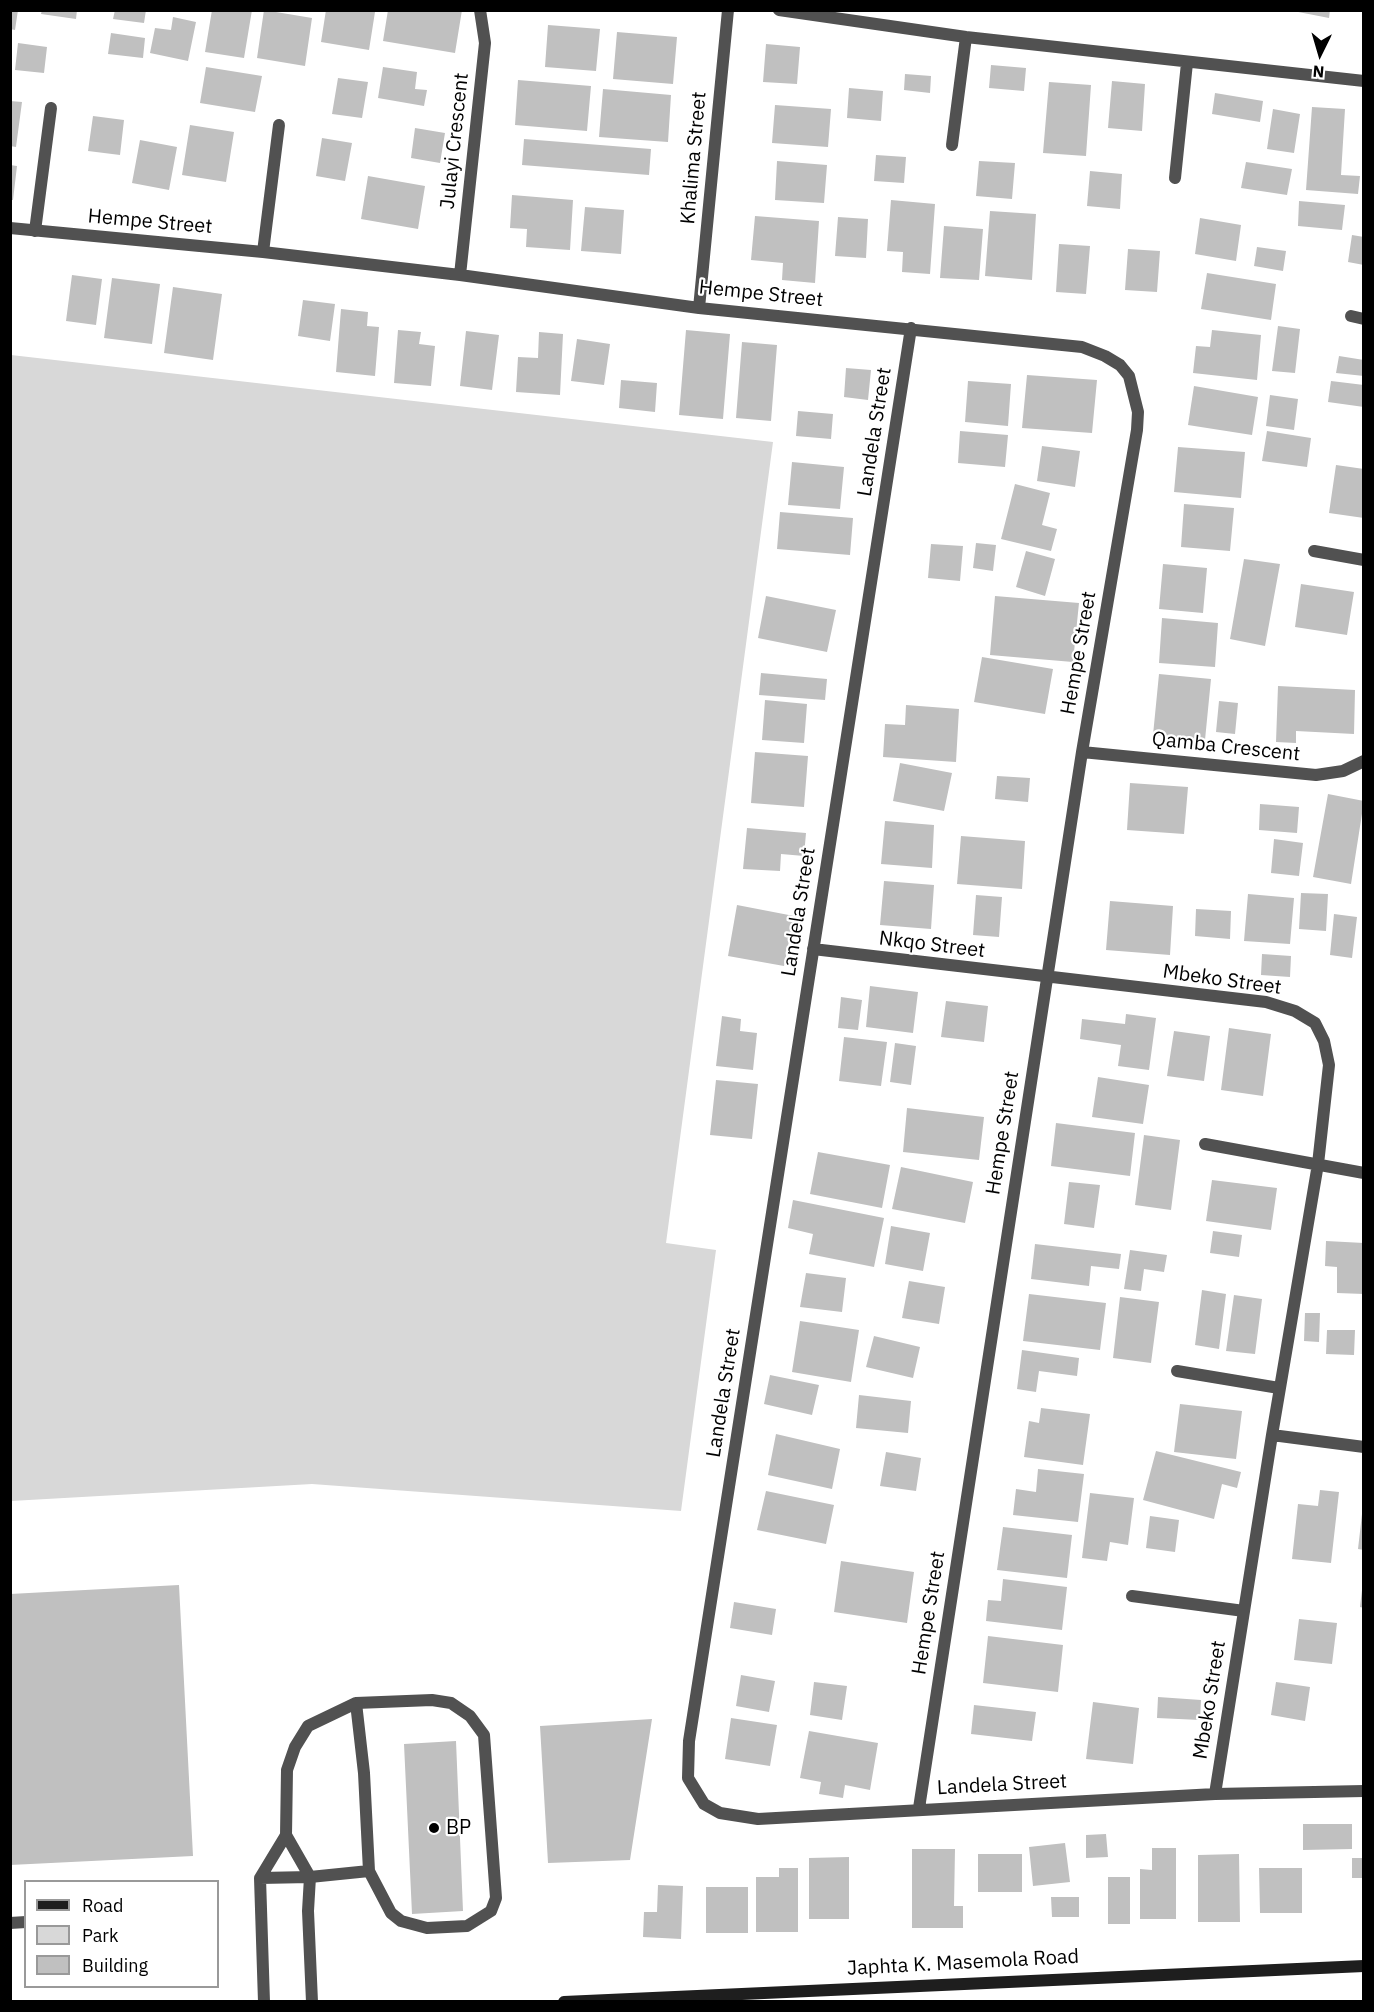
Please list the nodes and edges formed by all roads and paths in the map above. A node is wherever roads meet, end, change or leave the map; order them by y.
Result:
1 (480, 10) edge
2 (728, 10) edge
3 (779, 10) edge
4 (966, 37) junction
5 (1187, 63) junction
6 (1364, 81) edge
7 (51, 108) dead end
8 (279, 125) dead end
9 (952, 145) dead end
10 (1175, 178) dead end
11 (10, 228) edge
12 (34, 231) junction
13 (263, 252) junction
14 (460, 275) junction
15 (699, 308) junction
16 (911, 328) junction
17 (1314, 551) dead end
18 (1364, 560) edge
19 (1082, 752) junction
20 (1364, 761) edge
21 (813, 949) junction
22 (1047, 979) junction
23 (1205, 1144) dead end
24 (1318, 1164) junction
25 (1364, 1173) edge
26 (1177, 1371) dead end
27 (1279, 1388) junction
28 (1272, 1435) junction
29 (1364, 1448) edge
30 (1132, 1596) dead end
31 (1244, 1611) junction
32 (356, 1703) junction
33 (1364, 1791) edge
34 (1215, 1794) junction
35 (919, 1808) junction
36 (286, 1835) junction
37 (369, 1871) junction
38 (310, 1877) junction
39 (260, 1878) junction
40 (1364, 1966) edge
41 (264, 2001) edge
42 (312, 2001) edge
43 (564, 2001) edge

1 - 14 street, Julayi Crescent
2 - 15 street, Khalima Street
3 - 4 street
4 - 5 street
4 - 9 street
5 - 6 street
5 - 10 street
7 - 12 street
8 - 13 street
11 - 12 street, Hempe Street
12 - 13 street, Hempe Street
13 - 14 street, Hempe Street
14 - 15 street, Hempe Street
15 - 16 street, Hempe Street
16 - 19 street, Hempe Street
16 - 21 street, Landela Street
17 - 18 street
19 - 20 street, Qamba Crescent
19 - 22 street, Hempe Street
21 - 22 street, Nkqo Street
21 - 35 street, Landela Street
22 - 24 street, Mbeko Street
22 - 35 street, Hempe Street
23 - 24 street
24 - 25 street
24 - 27 street, Mbeko Street
26 - 27 street
27 - 28 street, Mbeko Street
28 - 29 street
28 - 31 street, Mbeko Street
30 - 31 street
31 - 34 street, Mbeko Street
32 - 36 street
32 - 37 street
32 - 37 street
33 - 34 street, Landela Street
34 - 35 street, Landela Street
36 - 38 street
36 - 39 street
37 - 38 street
38 - 39 street
38 - 42 street
39 - 41 street
40 - 43 main road, Japhta K. Masemola Road

